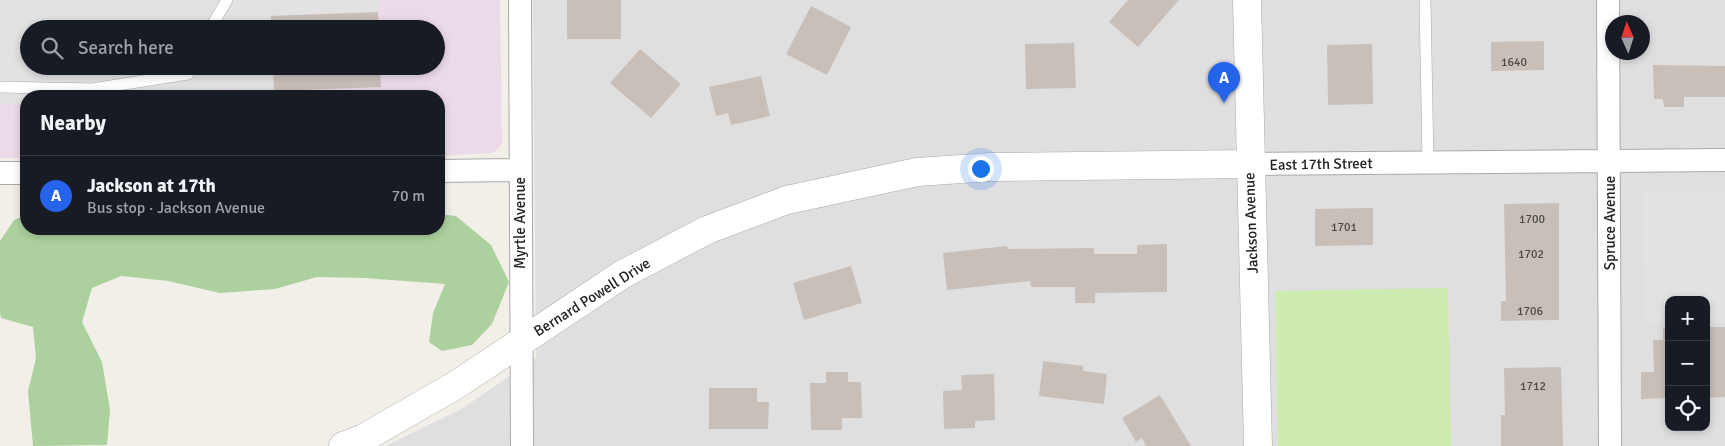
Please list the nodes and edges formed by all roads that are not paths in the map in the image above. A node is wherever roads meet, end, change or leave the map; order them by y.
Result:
1 (227, 0) edge
2 (520, 0) edge
3 (1247, 0) edge
4 (1425, 0) edge
5 (1608, 0) edge
6 (215, 20) edge
7 (182, 75) edge
8 (0, 88) edge
9 (1725, 160) edge
10 (1610, 162) junction
11 (1428, 163) junction
12 (1250, 164) junction
13 (520, 170) junction
14 (445, 171) edge
15 (917, 172) joint
16 (0, 173) edge
17 (20, 173) edge
18 (521, 342) junction
19 (343, 446) edge
20 (522, 446) edge
21 (1258, 446) edge
22 (1610, 446) edge

1 - 6 lane
2 - 13 street, Myrtle Avenue
3 - 12 street, Jackson Avenue
4 - 11 lane
5 - 10 street, Spruce Avenue
7 - 8 lane
9 - 10 street, East 17th Street
10 - 11 street, East 17th Street
10 - 22 street, Spruce Avenue
11 - 12 street, East 17th Street
12 - 15 street, East 17th Street
12 - 21 street, Jackson Avenue
13 - 14 street
13 - 18 street, Myrtle Avenue
15 - 18 street, Bernard Powell Drive
16 - 17 street
18 - 19 street, Bernard Powell Drive
18 - 20 street, Myrtle Avenue

